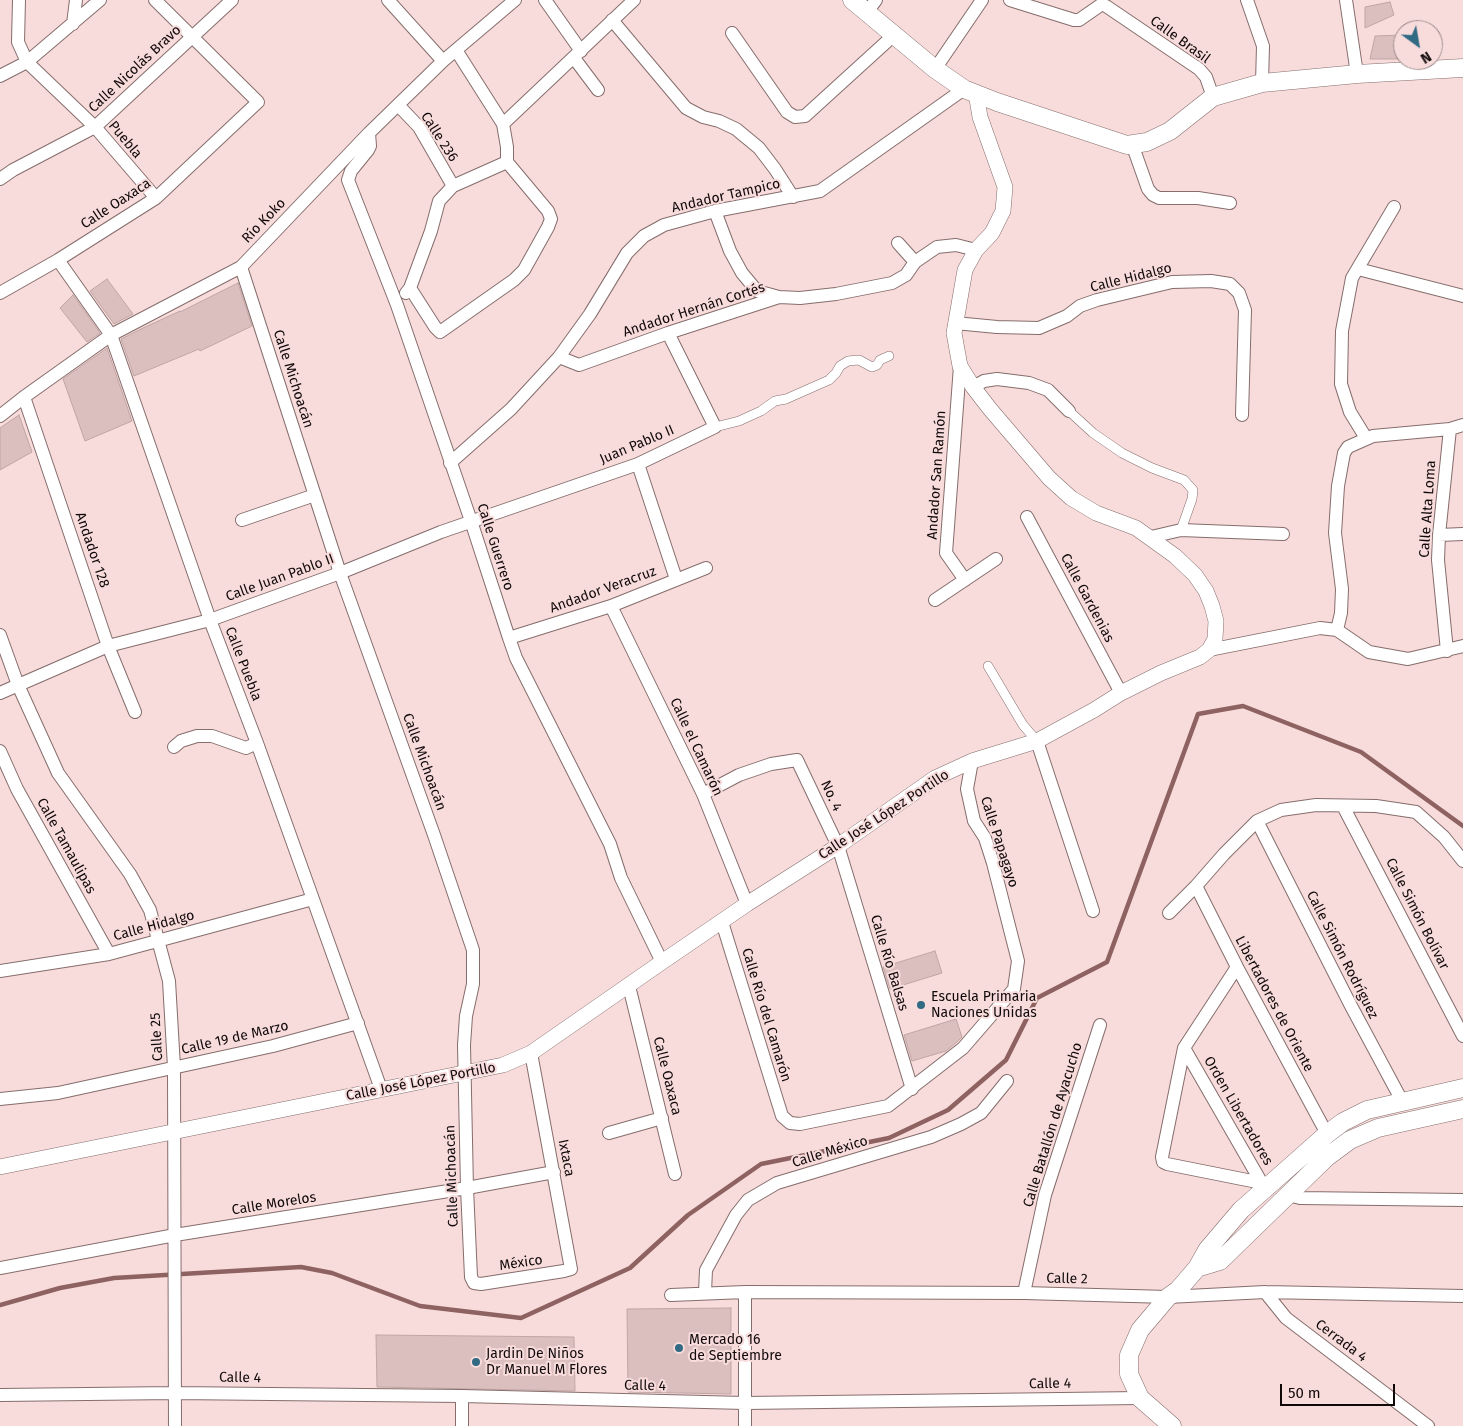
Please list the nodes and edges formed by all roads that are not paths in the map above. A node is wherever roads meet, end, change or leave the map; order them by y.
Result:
1 (19, 0) edge
2 (76, 0) edge
3 (100, 0) edge
4 (155, 0) edge
5 (232, 0) edge
6 (388, 0) edge
7 (515, 0) edge
8 (545, 0) edge
9 (634, 0) edge
10 (852, 0) edge
11 (982, 0) edge
12 (1010, 0) edge
13 (1247, 0) edge
14 (1346, 0) edge
15 (871, 6) edge
16 (612, 20) junction
17 (73, 24) junction
18 (732, 33) dead end
19 (894, 35) junction
20 (192, 36) junction
21 (456, 50) junction
22 (577, 54) junction
23 (443, 61) junction
24 (27, 62) junction
25 (1463, 68) edge
26 (935, 69) junction
27 (1357, 74) junction
28 (0, 76) edge
29 (1262, 83) junction
30 (598, 90) dead end
31 (970, 91) junction
32 (1213, 97) junction
33 (398, 105) junction
34 (503, 124) junction
35 (95, 127) junction
36 (369, 133) junction
37 (1132, 144) junction
38 (506, 162) junction
39 (0, 178) edge
40 (452, 186) junction
41 (793, 196) junction
42 (156, 198) junction
43 (1230, 203) dead end
44 (1394, 207) dead end
45 (715, 211) junction
46 (898, 242) dead end
47 (976, 250) junction
48 (58, 260) junction
49 (915, 262) junction
50 (241, 267) junction
51 (1358, 269) junction
52 (410, 288) junction
53 (0, 293) edge
54 (1463, 296) edge
55 (779, 297) junction
56 (397, 305) junction
57 (955, 323) junction
58 (668, 333) junction
59 (111, 336) junction
60 (889, 356) dead end
61 (559, 357) junction
62 (960, 366) junction
63 (973, 387) junction
64 (24, 397) junction
65 (1069, 411) joint
66 (1242, 415) dead end
67 (0, 416) edge
68 (1463, 425) edge
69 (714, 427) junction
70 (1450, 429) junction
71 (1366, 438) junction
72 (450, 463) junction
73 (638, 464) junction
74 (570, 487) joint
75 (315, 494) junction
76 (1027, 517) dead end
77 (242, 520) dead end
78 (471, 521) junction
79 (1181, 530) junction
80 (1283, 534) dead end
81 (1439, 534) junction
82 (1463, 534) edge
83 (1151, 537) junction
84 (996, 560) dead end
85 (706, 568) dead end
86 (340, 573) junction
87 (676, 579) junction
88 (965, 580) junction
89 (935, 600) dead end
90 (611, 606) junction
91 (210, 620) junction
92 (1337, 630) junction
93 (0, 636) edge
94 (509, 638) junction
95 (108, 646) junction
96 (1463, 646) edge
97 (1209, 650) junction
98 (1447, 650) junction
99 (988, 666) dead end
100 (18, 685) junction
101 (0, 693) edge
102 (1121, 693) junction
103 (135, 712) dead end
104 (1037, 741) junction
105 (257, 744) junction
106 (174, 747) dead end
107 (0, 750) edge
108 (972, 760) junction
109 (703, 794) junction
110 (1343, 806) junction
111 (1257, 821) junction
112 (838, 846) junction
113 (1463, 861) edge
114 (1196, 886) junction
115 (313, 899) junction
116 (747, 904) junction
117 (1093, 911) dead end
118 (1169, 913) dead end
119 (722, 922) junction
120 (159, 941) junction
121 (109, 954) junction
122 (662, 962) junction
123 (1237, 967) junction
124 (0, 971) edge
125 (629, 986) junction
126 (358, 1023) junction
127 (1100, 1025) dead end
128 (1463, 1036) edge
129 (1184, 1048) junction
130 (531, 1053) junction
131 (174, 1067) junction
132 (464, 1074) junction
133 (1007, 1081) dead end
134 (1463, 1088) edge
135 (381, 1089) junction
136 (912, 1089) junction
137 (0, 1099) edge
138 (1402, 1101) junction
139 (1463, 1109) edge
140 (662, 1118) junction
141 (174, 1131) junction
142 (609, 1133) dead end
143 (1327, 1134) junction
144 (0, 1167) edge
145 (554, 1172) junction
146 (675, 1174) dead end
147 (1264, 1186) junction
148 (467, 1188) junction
149 (1288, 1195) junction
150 (1463, 1200) edge
151 (175, 1235) junction
152 (0, 1268) edge
153 (1197, 1268) junction
154 (571, 1269) joint
155 (474, 1283) joint
156 (705, 1292) junction
157 (745, 1292) junction
158 (1265, 1292) junction
159 (1024, 1293) junction
160 (671, 1295) dead end
161 (1449, 1296) junction
162 (1463, 1296) edge
163 (1168, 1297) junction
164 (1463, 1308) edge
165 (175, 1393) junction
166 (0, 1395) edge
167 (462, 1396) junction
168 (1140, 1398) junction
169 (745, 1403) junction
170 (175, 1426) edge
171 (462, 1426) edge
172 (745, 1426) edge
173 (1172, 1426) edge
174 (1428, 1426) edge

1 - 24 street
2 - 17 street
3 - 17 street
4 - 20 street
5 - 20 street, Calle Nicolás Bravo
6 - 23 street
7 - 21 street, Río Koko
8 - 22 street
9 - 16 street
10 - 15 main road
11 - 26 street
12 - 32 street, Calle Brasil
13 - 29 street
14 - 27 street
15 - 19 main road
16 - 22 street
16 - 41 street
17 - 24 street
18 - 19 street
19 - 26 main road
20 - 35 street, Calle Nicolás Bravo
20 - 42 street, Calle Oaxaca
21 - 23 street, Río Koko
21 - 34 street
22 - 30 street
22 - 34 street
23 - 33 street, Río Koko
24 - 28 street
24 - 35 street, Puebla
25 - 27 main road
26 - 31 main road
27 - 29 main road
29 - 32 main road
31 - 37 main road
31 - 41 street, Andador Tampico
31 - 47 street
32 - 37 main road
33 - 36 street, Río Koko
33 - 40 street, Calle 236
34 - 38 street
35 - 39 street, Calle Nicolás Bravo
35 - 42 street, Puebla
36 - 50 street, Río Koko
36 - 56 street, Calle Guerrero
37 - 43 street
38 - 40 street
38 - 52 street
40 - 52 street
41 - 45 street, Andador Tampico
42 - 48 street, Calle Oaxaca
44 - 51 street
45 - 55 street
45 - 61 street, Andador Tampico
46 - 49 street
47 - 49 street, Andador Hernán Cortés
47 - 57 street
48 - 53 street, Calle Oaxaca
48 - 59 street, Calle Puebla
49 - 55 street, Andador Hernán Cortés
50 - 59 street, Río Koko
50 - 75 street, Calle Michoacán
51 - 54 street
51 - 71 street
52 - 56 street
55 - 58 street, Andador Hernán Cortés
56 - 72 street, Calle Guerrero
57 - 62 street
57 - 66 street, Calle Hidalgo
58 - 61 street, Andador Hernán Cortés
58 - 69 street
59 - 64 street, Río Koko
59 - 91 street, Calle Puebla
60 - 69 street
61 - 72 street, Andador Tampico
62 - 63 street
62 - 88 street, Andador San Ramón
63 - 65 street
63 - 83 street
64 - 67 street, Río Koko
64 - 95 street, Andador 128
65 - 79 street
68 - 70 street
69 - 73 street, Juan Pablo II
70 - 71 street
70 - 81 street, Calle Alta Loma
71 - 92 street
72 - 78 street, Calle Guerrero
73 - 74 street, Juan Pablo II
73 - 87 street
74 - 78 street, Calle Juan Pablo II
75 - 77 street
75 - 86 street, Calle Michoacán
76 - 102 street, Calle Gardenias
78 - 86 street, Calle Juan Pablo II
78 - 94 street, Calle Guerrero
79 - 80 street
79 - 83 street
81 - 82 street
81 - 98 street, Calle Alta Loma
83 - 97 street
84 - 88 street
85 - 87 street, Andador Veracruz
86 - 91 street, Calle Juan Pablo II
86 - 132 street, Calle Michoacán
87 - 90 street, Andador Veracruz
88 - 89 street
90 - 94 street, Andador Veracruz
90 - 109 street, Calle el Camarón
91 - 95 street, Calle Juan Pablo II
91 - 105 street, Calle Puebla
92 - 97 street
92 - 98 street
93 - 100 street, Calle 25
94 - 122 street, Calle Guerrero
95 - 100 street, Calle Juan Pablo II
95 - 103 street, Andador 128
96 - 98 street
97 - 102 street, Calle José López Portillo
99 - 104 street
100 - 101 street, Calle Juan Pablo II
100 - 120 street, Calle 25
102 - 104 street, Calle José López Portillo
104 - 108 street, Calle José López Portillo
104 - 117 street
105 - 106 street
105 - 115 street, Calle Puebla
107 - 121 street, Calle Tamaulipas
108 - 112 street, Calle José López Portillo
108 - 136 street, Calle Papagayo
109 - 112 street, No. 4
109 - 116 street, Calle el Camarón
110 - 111 street
110 - 113 street
110 - 128 street, Calle Simón Bolívar
111 - 114 street
111 - 138 street, Calle Simón Rodríguez
112 - 116 street, Calle José López Portillo
112 - 136 street, Calle Río Balsas
114 - 118 street
114 - 123 street, Libertadores de Oriente
115 - 120 street, Calle Hidalgo
115 - 126 street, Calle Puebla
116 - 119 street, Calle José López Portillo
119 - 122 street, Calle José López Portillo
119 - 136 street, Calle Río del Camarón
120 - 121 street, Calle Hidalgo
120 - 131 street, Calle 25
121 - 124 street, Calle Hidalgo
122 - 125 street, Calle José López Portillo
123 - 129 street
123 - 143 street, Libertadores de Oriente
125 - 130 street, Calle José López Portillo
125 - 140 street, Calle Oaxaca
126 - 131 street, Calle 19 de Marzo
126 - 135 street, Calle Puebla
127 - 159 street, Calle Batallón de Ayacucho
129 - 147 street, Orden Libertadores
129 - 147 street
130 - 132 street, Calle José López Portillo
130 - 145 street, Ixtaca
131 - 137 street, Calle 19 de Marzo
131 - 141 street, Calle 25
132 - 135 street, Calle José López Portillo
132 - 148 street, Calle Michoacán
133 - 156 street, Calle México
134 - 138 main road
135 - 141 street, Calle José López Portillo
138 - 143 main road
139 - 149 main road
140 - 142 street
140 - 146 street, Calle Oaxaca
141 - 144 street, Calle José López Portillo
141 - 151 street, Calle 25
143 - 147 main road
145 - 148 street, Calle Morelos
145 - 154 street, Ixtaca
147 - 153 main road
148 - 151 street, Calle Morelos
148 - 155 street, Calle Michoacán
149 - 150 street
149 - 153 main road
151 - 152 street, Calle Morelos
151 - 165 street, Calle 25
153 - 163 main road
154 - 155 street, México
156 - 157 street, Calle 2
156 - 160 street, Calle 2
157 - 159 street, Calle 2
157 - 169 street
158 - 161 street, Calle 2
158 - 163 street, Calle 2
158 - 174 street, Cerrada 4
159 - 163 street, Calle 2
161 - 162 street, Calle 2
161 - 164 street
163 - 168 main road
165 - 166 street, Calle 4
165 - 167 street, Calle 4
165 - 170 street, Calle 25
167 - 169 street, Calle 4
167 - 171 street
168 - 169 street, Calle 4
168 - 173 main road
169 - 172 street

